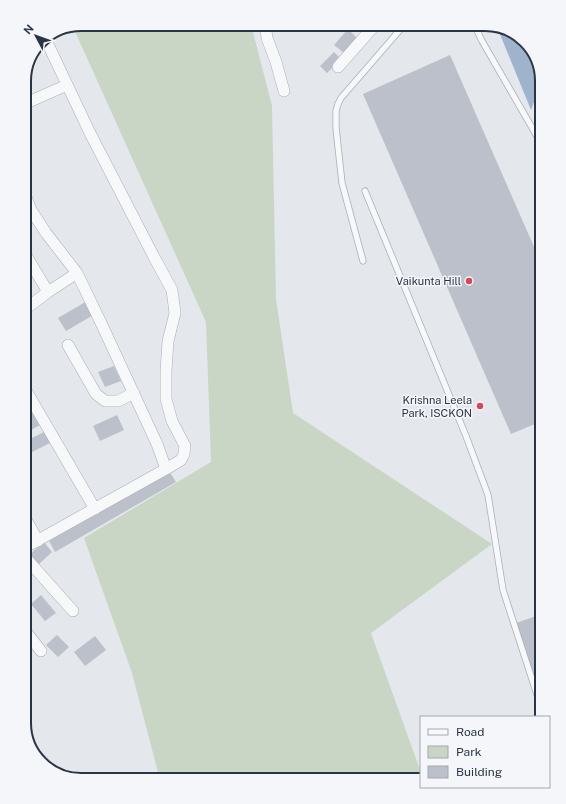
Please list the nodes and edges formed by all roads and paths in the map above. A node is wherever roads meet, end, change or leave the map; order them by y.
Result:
1 (266, 31) edge
2 (370, 31) edge
3 (399, 31) edge
4 (477, 31) edge
5 (53, 56) edge
6 (338, 67) dead end
7 (67, 85) junction
8 (284, 91) dead end
9 (31, 101) edge
10 (535, 133) edge
11 (365, 191) dead end
12 (31, 210) edge
13 (363, 261) dead end
14 (31, 264) edge
15 (77, 273) junction
16 (48, 292) junction
17 (31, 305) edge
18 (68, 345) dead end
19 (134, 393) junction
20 (31, 399) edge
21 (166, 469) junction
22 (94, 509) junction
23 (31, 528) edge
24 (38, 541) junction
25 (31, 544) edge
26 (31, 564) edge
27 (73, 611) dead end
28 (31, 638) edge
29 (41, 651) dead end
30 (535, 688) edge

1 - 8 street
2 - 6 street
3 - 13 lane
4 - 10 lane
5 - 7 street
7 - 9 street
7 - 21 street
11 - 30 lane
12 - 15 street
14 - 16 street
15 - 16 street
15 - 19 street
16 - 17 street
18 - 19 street
19 - 21 street
20 - 22 street
21 - 22 street
22 - 24 street
23 - 24 street
24 - 25 street
26 - 27 street
28 - 29 street

